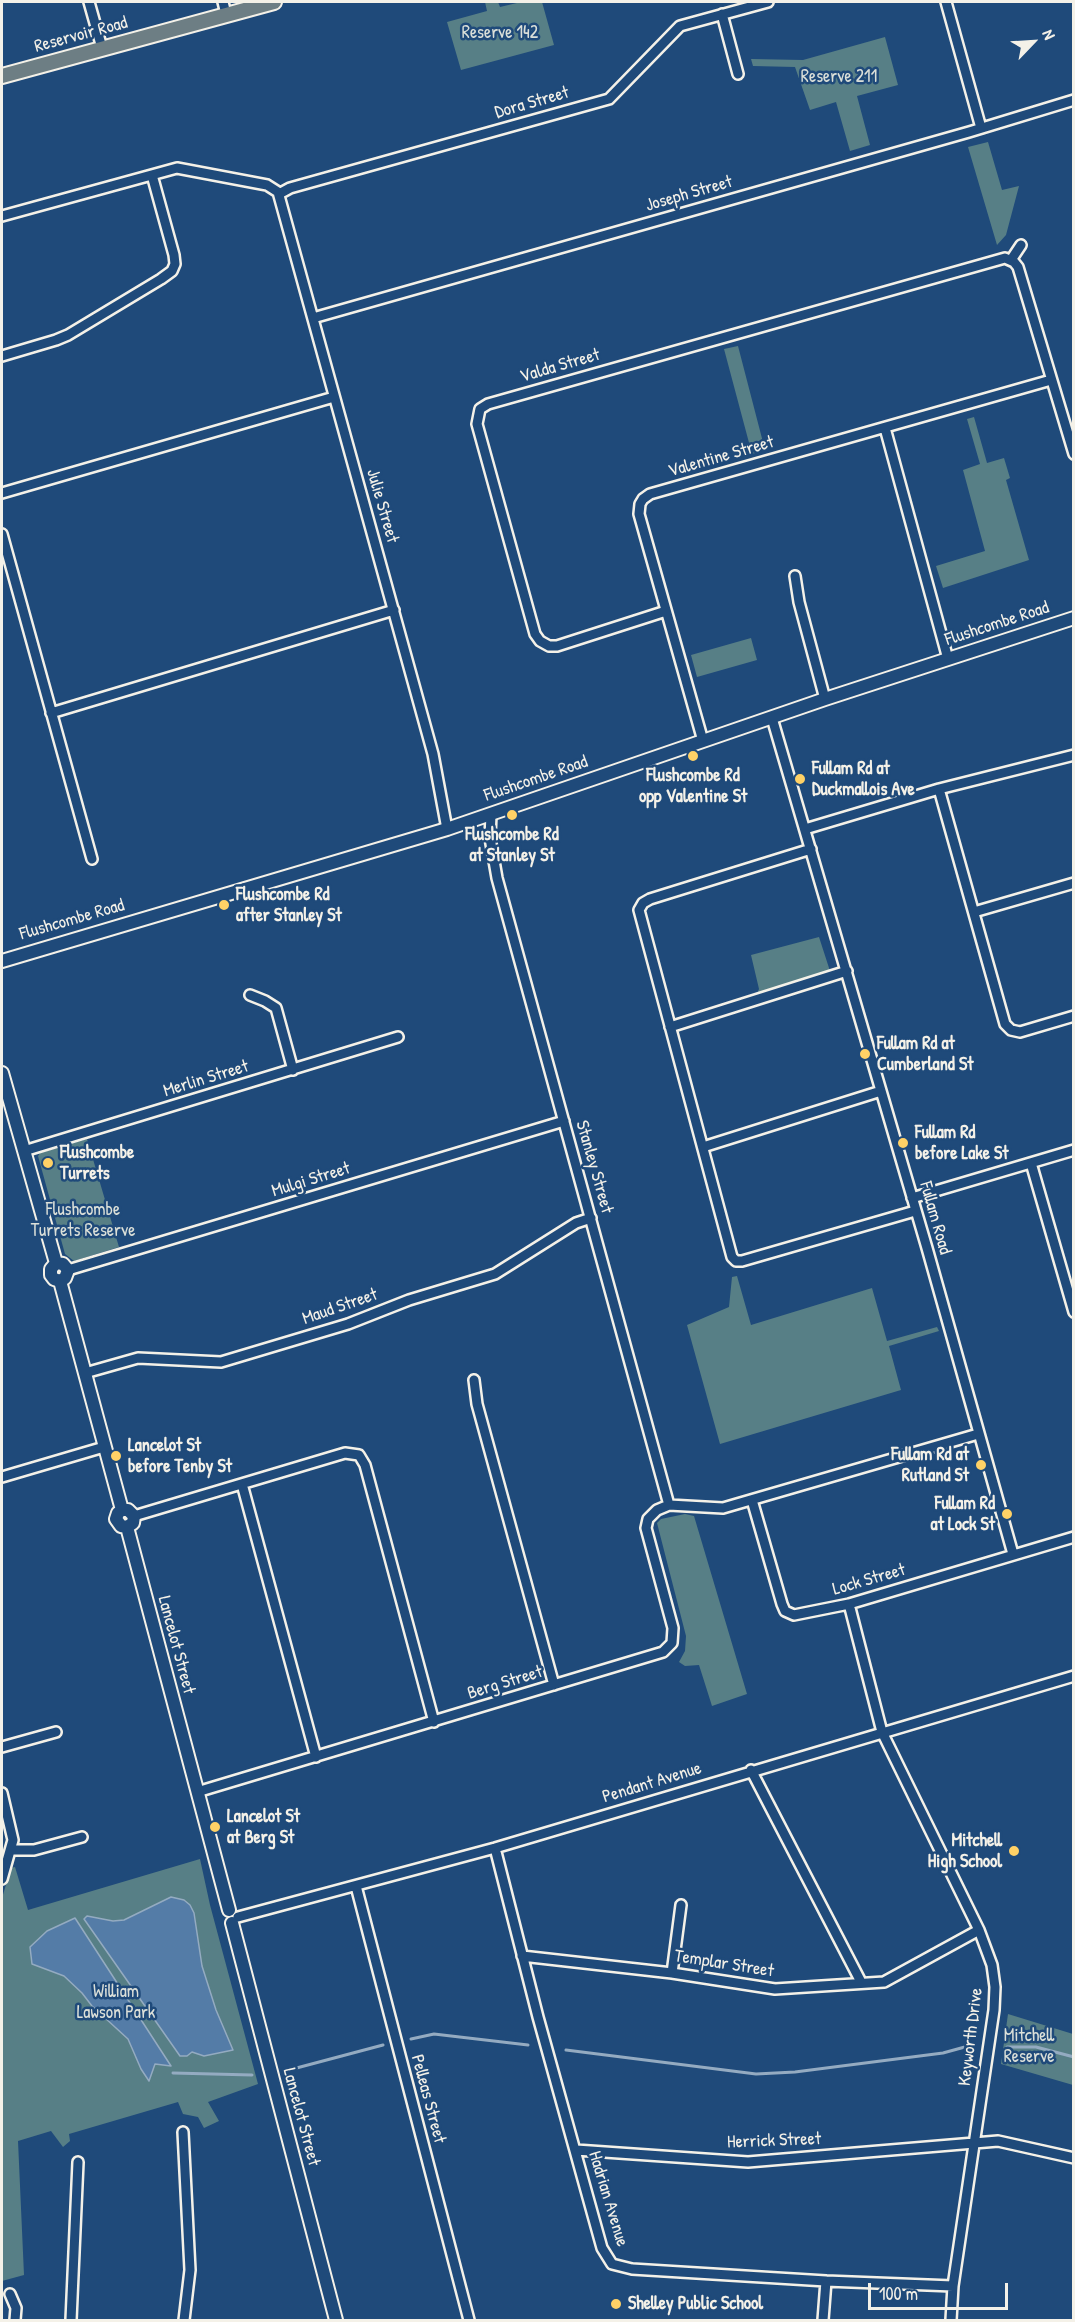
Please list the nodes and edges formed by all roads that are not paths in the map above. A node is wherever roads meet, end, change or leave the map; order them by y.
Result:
1 (89, 2) edge
2 (274, 2) edge
3 (768, 2) edge
4 (946, 2) edge
5 (225, 8) edge
6 (722, 14) junction
7 (102, 48) junction
8 (738, 74) dead end
9 (2, 76) edge
10 (1074, 100) edge
11 (981, 128) junction
12 (152, 174) junction
13 (279, 194) junction
14 (2, 216) edge
15 (1022, 245) dead end
16 (1011, 260) junction
17 (313, 318) junction
18 (2, 356) edge
19 (1051, 380) junction
20 (334, 397) junction
21 (885, 428) junction
22 (1074, 454) edge
23 (2, 493) edge
24 (2, 534) edge
25 (795, 576) dead end
26 (394, 610) junction
27 (666, 610) junction
28 (1074, 618) edge
29 (948, 659) junction
30 (825, 699) junction
31 (51, 713) junction
32 (772, 718) junction
33 (703, 741) junction
34 (1074, 754) edge
35 (939, 789) junction
36 (491, 814) junction
37 (471, 821) junction
38 (447, 829) junction
39 (805, 829) junction
40 (490, 837) junction
41 (811, 849) junction
42 (92, 859) dead end
43 (1074, 883) edge
44 (974, 912) junction
45 (3, 959) edge
46 (847, 971) junction
47 (250, 995) dead end
48 (1074, 1016) edge
49 (670, 1027) junction
50 (398, 1037) dead end
51 (293, 1070) junction
52 (2, 1073) edge
53 (881, 1091) junction
54 (564, 1121) junction
55 (703, 1148) junction
56 (1074, 1150) edge
57 (24, 1151) junction
58 (1031, 1163) junction
59 (912, 1198) junction
60 (915, 1211) junction
61 (591, 1218) junction
62 (64, 1276) junction
63 (1074, 1312) edge
64 (85, 1373) junction
65 (474, 1380) dead end
66 (978, 1434) junction
67 (104, 1447) junction
68 (2, 1477) edge
69 (242, 1484) junction
70 (752, 1500) junction
71 (669, 1505) junction
72 (122, 1510) junction
73 (134, 1516) junction
74 (127, 1527) junction
75 (1074, 1537) edge
76 (1013, 1554) junction
77 (849, 1604) junction
78 (1074, 1676) edge
79 (554, 1685) junction
80 (434, 1722) junction
81 (56, 1732) dead end
82 (882, 1732) junction
83 (2, 1748) edge
84 (316, 1757) junction
85 (752, 1770) junction
86 (197, 1792) junction
87 (2, 1793) edge
88 (82, 1837) dead end
89 (495, 1848) junction
90 (11, 1850) junction
91 (2, 1879) edge
92 (356, 1886) junction
93 (681, 1905) dead end
94 (233, 1916) junction
95 (979, 1930) junction
96 (522, 1956) junction
97 (672, 1973) junction
98 (861, 1982) junction
99 (183, 2132) dead end
100 (974, 2143) junction
101 (576, 2150) junction
102 (1074, 2158) edge
103 (78, 2162) dead end
104 (826, 2281) junction
105 (953, 2286) junction
106 (10, 2294) dead end
107 (15, 2320) edge
108 (71, 2320) edge
109 (184, 2320) edge
110 (336, 2320) edge
111 (470, 2320) edge
112 (823, 2320) edge
113 (951, 2320) edge

1 - 7 street
2 - 5 main road, Reservoir Road
3 - 6 street, Dora Street
4 - 11 street
5 - 7 main road, Reservoir Road
6 - 8 street
6 - 13 street, Dora Street
7 - 9 main road, Reservoir Road
10 - 11 street, Joseph Street
11 - 17 street, Joseph Street
12 - 13 street
12 - 14 street
12 - 18 street
13 - 17 street, Julie Street
15 - 16 street
16 - 19 street
16 - 27 street, Valda Street
17 - 20 street, Julie Street
19 - 21 street, Valentine Street
19 - 22 street
20 - 23 street
20 - 26 street, Julie Street
21 - 27 street, Valentine Street
21 - 29 street
24 - 31 street
25 - 30 street
26 - 31 street
26 - 38 street, Julie Street
27 - 33 street, Valentine Street
28 - 29 street, Flushcombe Road
29 - 30 street, Flushcombe Road
30 - 32 street, Flushcombe Road
31 - 42 street
32 - 33 street, Flushcombe Road
32 - 39 street, Fullam Road
33 - 36 street, Flushcombe Road
34 - 35 street
35 - 39 street
35 - 44 street
36 - 37 street, Flushcombe Road
36 - 40 street, Stanley Street
37 - 38 street, Flushcombe Road
37 - 40 street
38 - 45 street, Flushcombe Road
39 - 41 street, Fullam Road
40 - 54 street, Stanley Street
41 - 46 street, Fullam Road
41 - 49 street
43 - 44 street
44 - 48 street
46 - 49 street
46 - 53 street, Fullam Road
47 - 51 street
49 - 55 street
50 - 51 street, Merlin Street
51 - 57 street, Merlin Street
52 - 57 street
53 - 55 street
53 - 59 street, Fullam Road
54 - 61 street, Stanley Street
54 - 62 street, Mulgi Street
55 - 60 street
56 - 58 street
57 - 62 street
58 - 59 street
58 - 63 street
59 - 60 street, Fullam Road
60 - 66 street, Fullam Road
61 - 64 street, Maud Street
61 - 71 street, Stanley Street
62 - 64 street
64 - 67 street
65 - 79 street
66 - 70 street
66 - 76 street, Fullam Road
67 - 68 street
67 - 72 street
69 - 73 street
69 - 80 street
69 - 84 street
70 - 71 street
70 - 77 street, Lock Street
71 - 79 street, Berg Street
72 - 73 street
72 - 74 street
73 - 74 street
74 - 86 street, Lancelot Street
75 - 76 street, Lock Street
76 - 77 street, Lock Street
77 - 82 street, Keyworth Drive
78 - 82 street, Pendant Avenue
79 - 80 street, Berg Street
80 - 84 street, Berg Street
81 - 83 street
82 - 85 street, Pendant Avenue
82 - 95 street, Keyworth Drive
84 - 86 street, Berg Street
85 - 89 street, Pendant Avenue
85 - 98 street
86 - 94 street, Lancelot Street
87 - 90 street
88 - 90 street
89 - 92 street, Pendant Avenue
89 - 96 street, Hadrian Avenue
90 - 91 street
92 - 94 street, Pendant Avenue
92 - 111 street, Pelleas Street
93 - 97 street
94 - 110 street, Lancelot Street
95 - 98 street, Templar Street
95 - 100 street, Keyworth Drive
96 - 97 street, Templar Street
96 - 101 street, Hadrian Avenue
97 - 98 street, Templar Street
99 - 109 street
100 - 101 street, Herrick Street
100 - 102 street, Herrick Street
100 - 105 street, Keyworth Drive
101 - 104 street, Hadrian Avenue
103 - 108 street
104 - 105 street, Hadrian Avenue
104 - 112 street
105 - 113 street, Keyworth Drive
106 - 107 street

